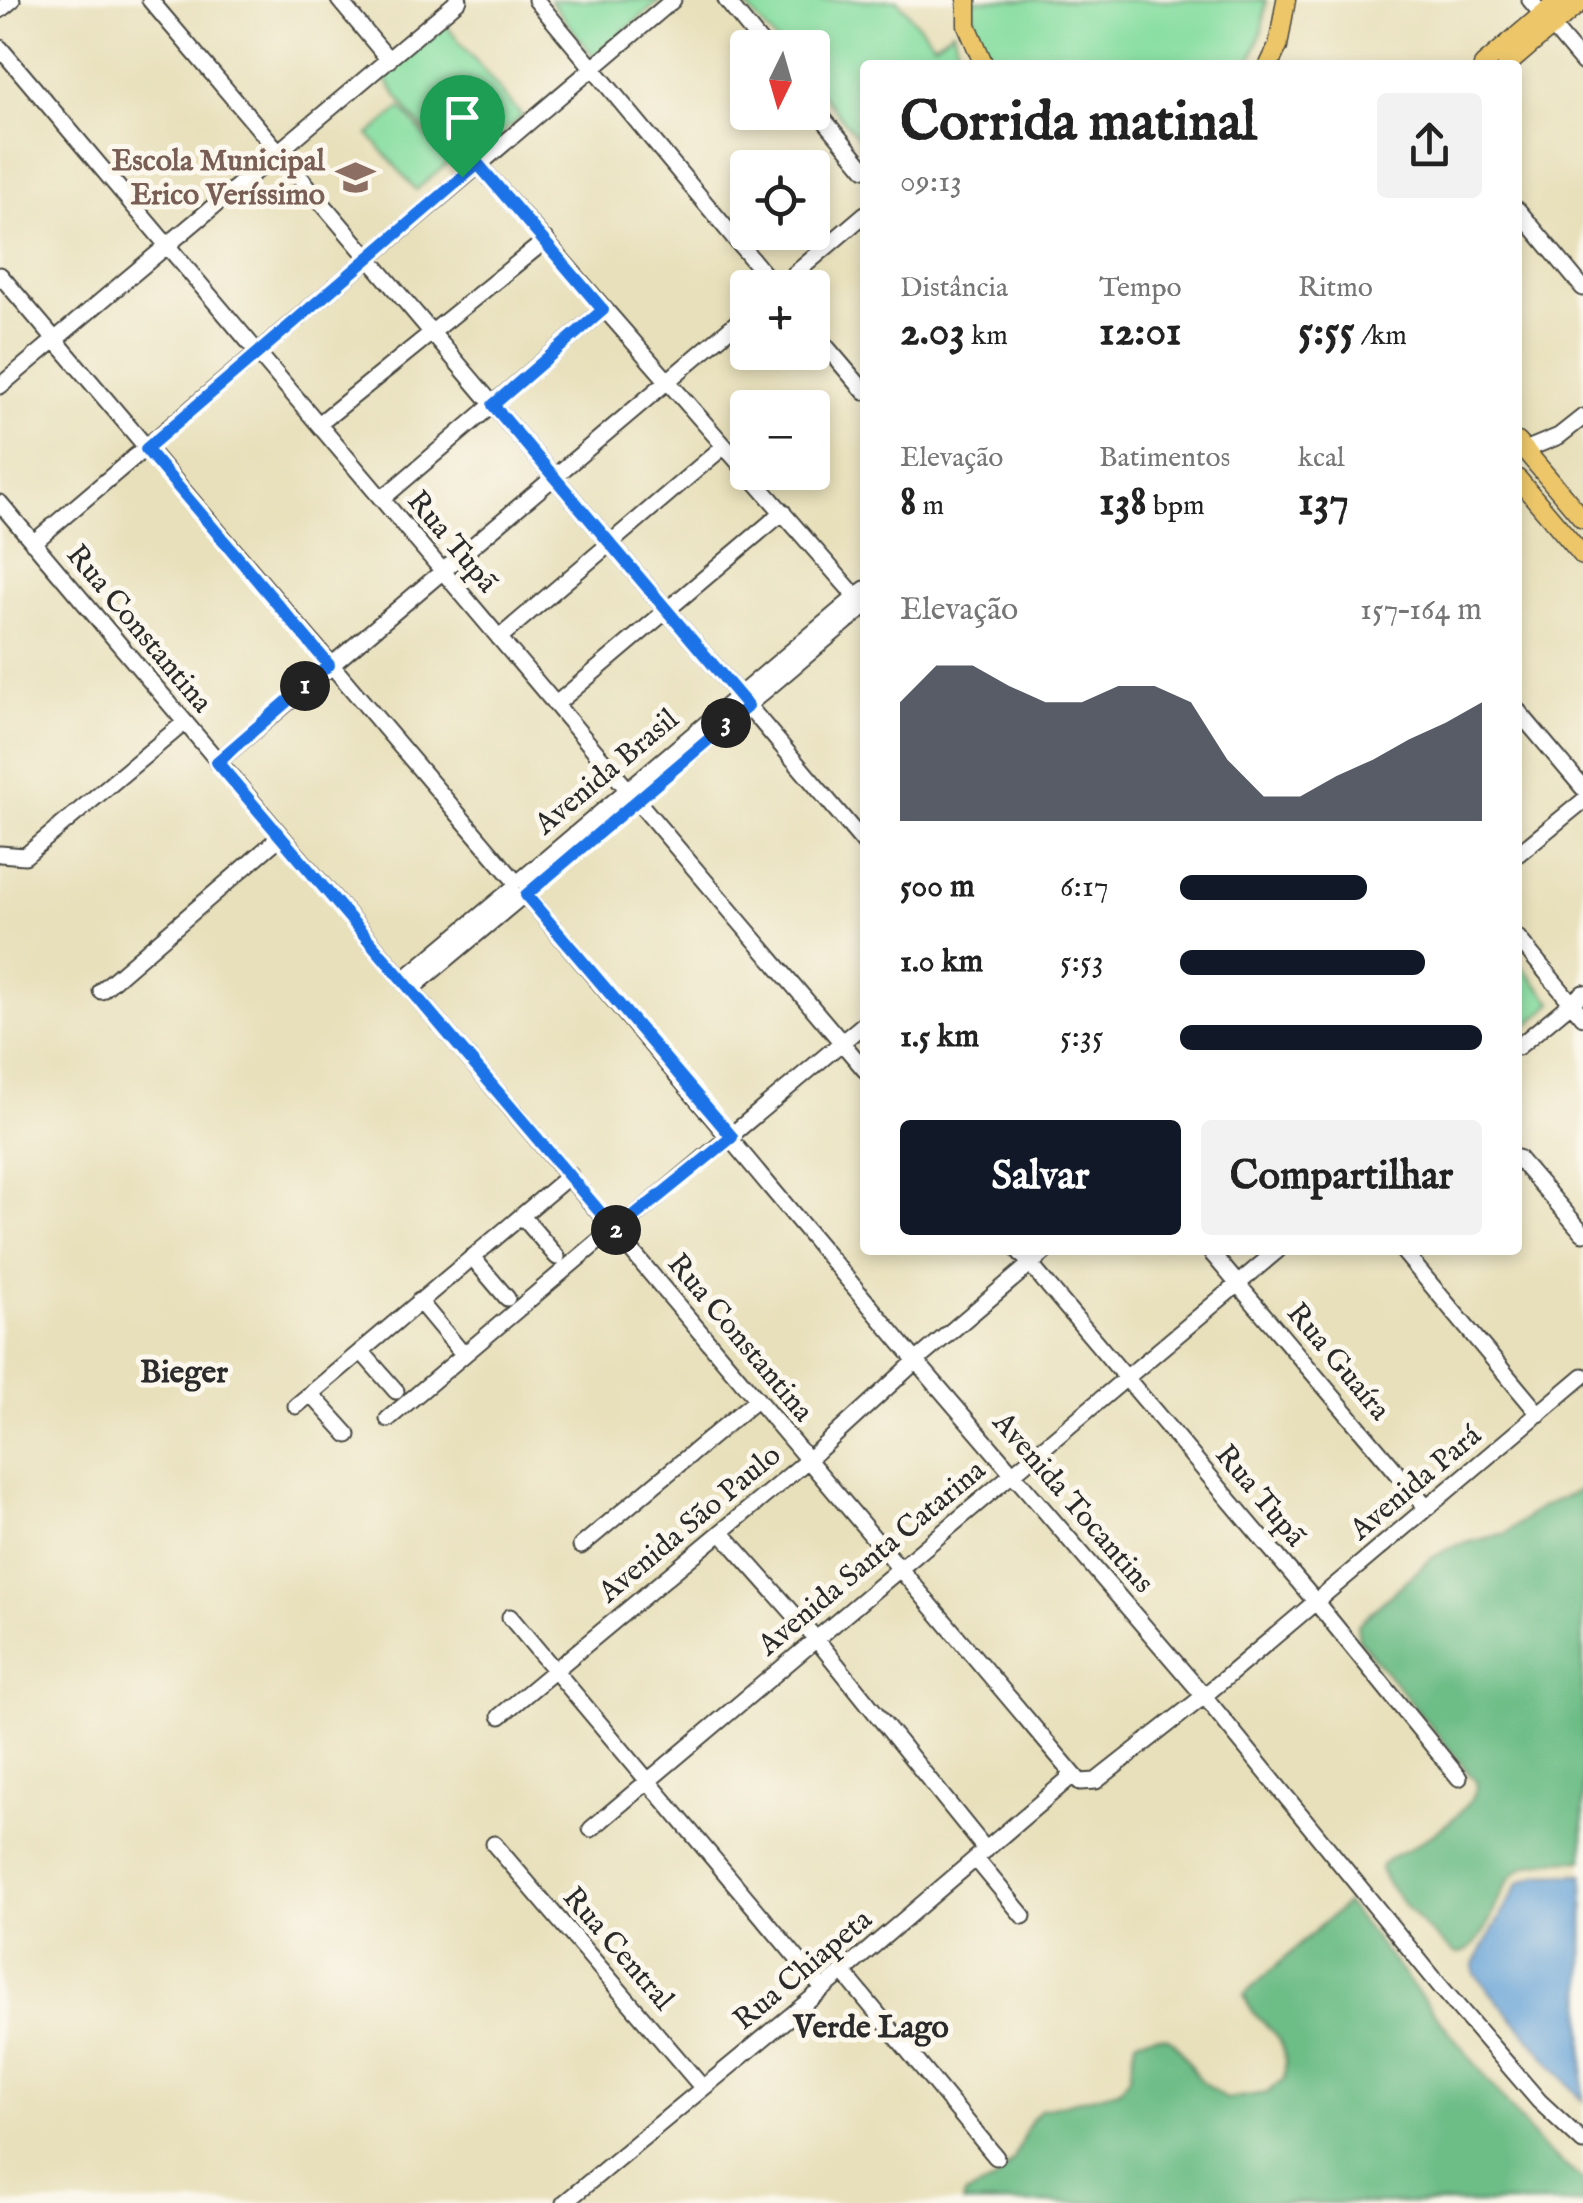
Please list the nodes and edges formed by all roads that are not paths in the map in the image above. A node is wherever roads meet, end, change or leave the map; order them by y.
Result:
1 (12, 0) edge
2 (150, 0) edge
3 (338, 0) edge
4 (459, 0) edge
5 (536, 0) edge
6 (673, 0) edge
7 (726, 0) edge
8 (967, 0) edge
9 (1286, 0) edge
10 (1559, 0) edge
11 (1583, 0) edge
12 (0, 10) edge
13 (1541, 13) edge
14 (750, 30) edge
15 (0, 48) edge
16 (389, 60) junction
17 (982, 60) edge
18 (1271, 60) edge
19 (1489, 60) edge
20 (1509, 60) edge
21 (1583, 62) edge
22 (590, 68) junction
23 (830, 127) edge
24 (279, 152) junction
25 (860, 163) edge
26 (478, 164) junction
27 (1522, 215) edge
28 (860, 218) edge
29 (546, 240) junction
30 (167, 245) junction
31 (368, 258) junction
32 (762, 270) edge
33 (798, 270) edge
34 (0, 276) edge
35 (1583, 288) edge
36 (603, 310) junction
37 (730, 329) edge
38 (432, 332) junction
39 (55, 340) junction
40 (259, 351) junction
41 (830, 351) edge
42 (668, 381) junction
43 (0, 386) edge
44 (860, 386) edge
45 (493, 405) junction
46 (1583, 417) edge
47 (319, 424) junction
48 (1559, 436) junction
49 (1522, 446) edge
50 (723, 447) junction
51 (1522, 447) edge
52 (146, 449) junction
53 (1540, 468) junction
54 (554, 477) junction
55 (1522, 486) edge
56 (382, 499) junction
57 (0, 504) edge
58 (783, 512) junction
59 (1583, 518) edge
60 (33, 542) junction
61 (611, 544) junction
62 (1583, 556) edge
63 (442, 570) junction
64 (860, 598) edge
65 (860, 603) edge
66 (667, 611) junction
67 (499, 638) junction
68 (329, 665) junction
69 (743, 700) junction
70 (556, 704) junction
71 (1522, 716) edge
72 (184, 723) junction
73 (217, 762) junction
74 (1583, 788) edge
75 (631, 794) junction
76 (1583, 801) edge
77 (280, 836) junction
78 (860, 838) edge
79 (1522, 851) edge
80 (0, 854) edge
81 (521, 888) junction
82 (1522, 942) edge
83 (407, 984) junction
84 (101, 991) dead end
85 (1577, 998) edge
86 (1583, 1017) edge
87 (860, 1026) edge
88 (842, 1042) junction
89 (1522, 1044) edge
90 (860, 1064) edge
91 (732, 1137) junction
92 (1522, 1163) edge
93 (570, 1175) junction
94 (522, 1216) junction
95 (615, 1230) junction
96 (1583, 1232) edge
97 (1022, 1255) edge
98 (1041, 1255) edge
99 (1213, 1255) edge
100 (1272, 1255) edge
101 (1406, 1255) edge
102 (472, 1257) junction
103 (557, 1257) dead end
104 (1030, 1264) junction
105 (1238, 1284) junction
106 (507, 1298) dead end
107 (418, 1301) junction
108 (458, 1348) dead end
109 (361, 1351) junction
110 (916, 1360) junction
111 (1583, 1376) edge
112 (1125, 1377) junction
113 (396, 1392) dead end
114 (311, 1394) junction
115 (756, 1399) junction
116 (296, 1406) dead end
117 (1539, 1414) junction
118 (388, 1419) dead end
119 (348, 1436) dead end
120 (808, 1459) junction
121 (1012, 1473) junction
122 (1427, 1508) junction
123 (721, 1532) junction
124 (581, 1546) dead end
125 (900, 1569) junction
126 (1315, 1602) junction
127 (510, 1617) dead end
128 (816, 1639) junction
129 (554, 1670) junction
130 (1204, 1696) junction
131 (500, 1716) dead end
132 (1073, 1775) junction
133 (1459, 1778) dead end
134 (648, 1781) junction
135 (591, 1828) dead end
136 (494, 1844) dead end
137 (981, 1855) junction
138 (1023, 1916) dead end
139 (843, 1972) junction
140 (823, 1989) junction
141 (702, 2087) junction
142 (1583, 2142) edge
143 (996, 2157) dead end
144 (564, 2203) edge

1 - 12 street
2 - 24 street
3 - 16 street
4 - 16 street
5 - 22 street
6 - 22 street
7 - 14 street
8 - 17 main road
9 - 18 main road
10 - 13 main road
11 - 13 main road
13 - 19 main road
13 - 20 main road
13 - 21 street
15 - 30 street, Rua Tupã
16 - 24 street
22 - 26 street
22 - 32 street
23 - 25 street
24 - 30 street
24 - 31 street
26 - 29 street
26 - 31 street
27 - 35 street
28 - 33 street
29 - 36 street
29 - 38 street
30 - 39 street
30 - 40 street, Rua Tupã
31 - 38 street
31 - 40 street
34 - 39 street, Avenida Tocantins
36 - 42 street
36 - 45 street
37 - 42 street
38 - 45 street
38 - 47 street
39 - 43 street
39 - 52 street, Avenida Tocantins
40 - 47 street, Rua Tupã
40 - 52 street
41 - 44 street
42 - 50 street
42 - 54 street
45 - 54 street
45 - 56 street
46 - 48 street
47 - 56 street, Rua Tupã
48 - 49 street
48 - 53 street
50 - 58 street
50 - 61 street
51 - 53 main road
52 - 60 street
52 - 68 street, Avenida Tocantins
53 - 59 main road
54 - 61 street
54 - 63 street
55 - 62 main road
56 - 63 street, Rua Tupã
57 - 60 street, Rua Constantina
58 - 64 street
58 - 66 street
60 - 72 street, Rua Constantina
61 - 66 street
61 - 67 street
63 - 67 street, Rua Tupã
63 - 68 street
65 - 69 street, Avenida Brasil
66 - 69 street
66 - 70 street
67 - 70 street, Rua Tupã
68 - 73 street
68 - 81 street, Avenida Tocantins
69 - 75 street, Avenida Brasil
69 - 78 street
70 - 75 street, Rua Tupã
71 - 74 street
72 - 73 street, Rua Constantina
72 - 80 street
73 - 77 street, Rua Constantina
75 - 81 street, Avenida Brasil
75 - 88 street, Rua Tupã
76 - 79 street
77 - 83 street, Rua Constantina
77 - 84 street
81 - 83 street, Avenida Brasil
81 - 91 street, Avenida Tocantins
82 - 85 street
83 - 93 street, Rua Constantina
85 - 86 street
85 - 89 street
87 - 88 street
88 - 90 street, Rua Tupã
88 - 91 street
91 - 95 street
91 - 110 street, Avenida Tocantins
92 - 96 street
93 - 94 street
93 - 95 street, Rua Constantina
94 - 102 street
94 - 103 street
95 - 115 street, Rua Constantina
95 - 118 street
97 - 104 street, Rua Tupã
98 - 104 street, Avenida São Paulo
99 - 105 street, Rua Guaíra
100 - 105 street, Avenida Santa Catarina
101 - 117 street
102 - 106 street
102 - 107 street
104 - 110 street, Avenida São Paulo
104 - 112 street, Rua Tupã
105 - 112 street, Avenida Santa Catarina
105 - 122 street, Rua Guaíra
107 - 108 street
107 - 109 street
109 - 113 street
109 - 114 street
110 - 120 street, Avenida São Paulo
110 - 121 street, Avenida Tocantins
111 - 117 street, Avenida Pará
112 - 121 street, Avenida Santa Catarina
112 - 126 street, Rua Tupã
114 - 116 street
114 - 119 street
115 - 120 street, Rua Constantina
115 - 124 street
117 - 122 street, Avenida Pará
120 - 123 street, Avenida São Paulo
120 - 125 street, Rua Constantina
121 - 125 street, Avenida Santa Catarina
121 - 130 street, Avenida Tocantins
122 - 126 street, Avenida Pará
123 - 128 street
123 - 129 street, Avenida São Paulo
125 - 128 street, Avenida Santa Catarina
125 - 132 street, Rua Constantina
126 - 130 street, Avenida Pará
126 - 133 street, Rua Tupã
127 - 129 street
128 - 134 street, Avenida Santa Catarina
128 - 137 street
129 - 131 street, Avenida São Paulo
129 - 134 street
130 - 132 street, Avenida Pará
130 - 142 street, Avenida Tocantins
132 - 137 street, Rua Chiapeta
134 - 135 street, Avenida Santa Catarina
134 - 140 street
136 - 141 street, Rua Central
137 - 138 street
137 - 139 street, Rua Chiapeta
139 - 140 street, Rua Chiapeta
139 - 143 street
140 - 141 street, Rua Chiapeta
141 - 144 street, Rua Chiapeta

